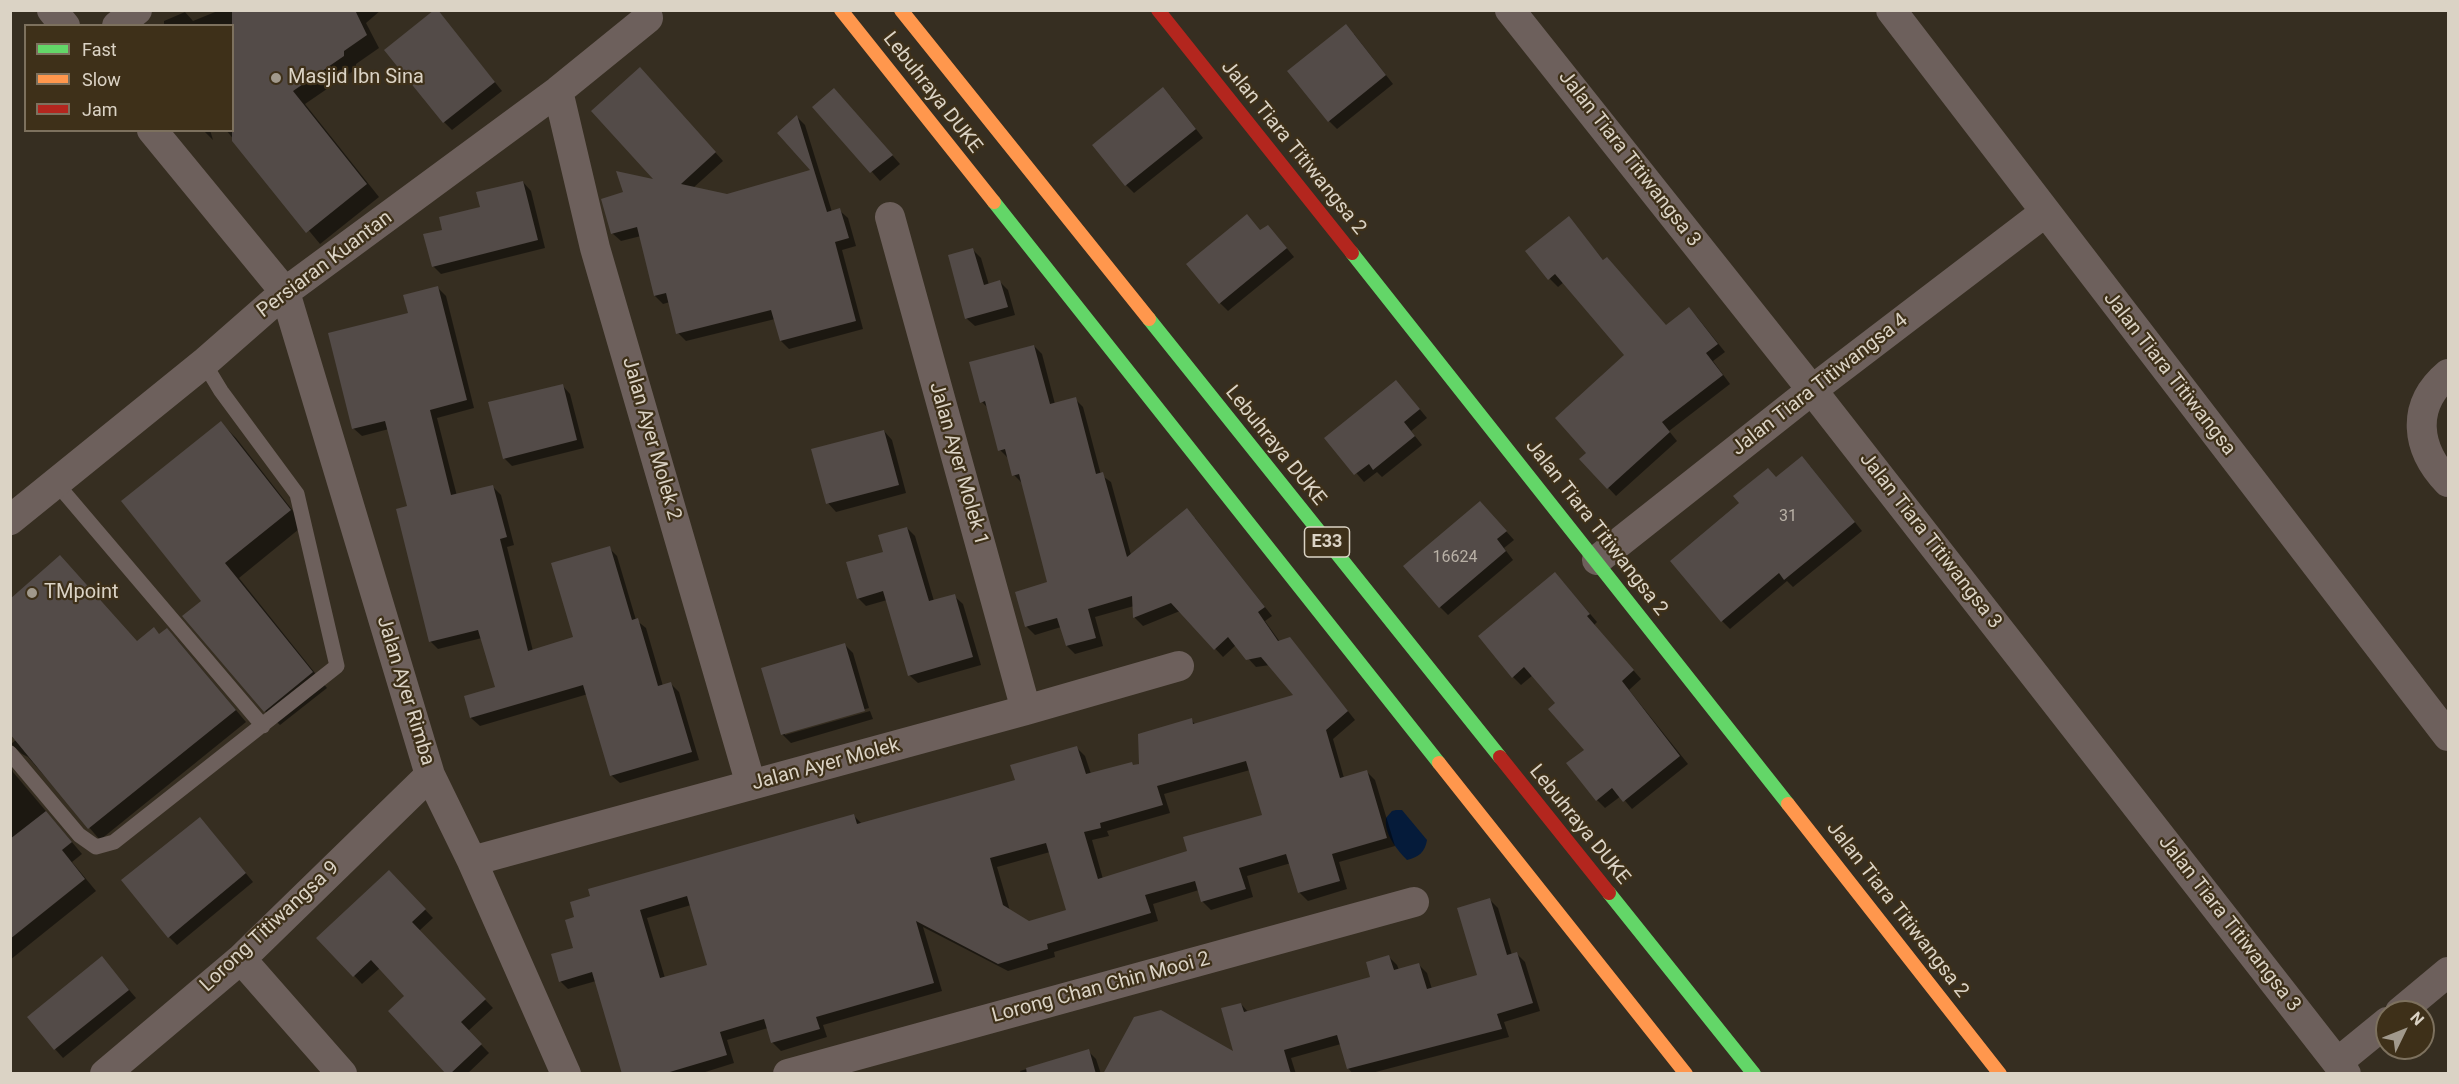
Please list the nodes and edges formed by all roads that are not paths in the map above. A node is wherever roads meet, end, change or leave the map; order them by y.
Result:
1 (52, 10) edge
2 (137, 10) edge
3 (841, 10) edge
4 (901, 10) edge
5 (1158, 10) edge
6 (1510, 10) edge
7 (1891, 10) edge
8 (648, 18) dead end
9 (63, 24) edge
10 (120, 24) edge
11 (558, 91) junction
12 (154, 132) edge
13 (2044, 213) junction
14 (890, 217) dead end
15 (285, 292) junction
16 (204, 363) junction
17 (2448, 374) edge
18 (1812, 390) junction
19 (2448, 482) edge
20 (57, 484) junction
21 (10, 520) edge
22 (1597, 560) junction
23 (1179, 666) dead end
24 (1026, 710) junction
25 (263, 726) junction
26 (2448, 736) edge
27 (10, 753) edge
28 (430, 775) junction
29 (751, 785) junction
30 (472, 861) junction
31 (1414, 902) dead end
32 (241, 959) junction
33 (2448, 972) edge
34 (2414, 1000) edge
35 (2375, 1034) edge
36 (2342, 1068) edge
37 (105, 1074) edge
38 (342, 1074) edge
39 (566, 1074) edge
40 (788, 1074) edge
41 (1686, 1074) edge
42 (1754, 1074) edge
43 (2000, 1074) edge

1 - 9 street
2 - 10 street
3 - 41 main road, Lebuhraya DUKE / E33
4 - 42 main road, Lebuhraya DUKE / E33
5 - 22 main road, Jalan Tiara Titiwangsa 2
6 - 18 street, Jalan Tiara Titiwangsa 3
7 - 13 street, Jalan Tiara Titiwangsa
8 - 11 street, Persiaran Kuantan
11 - 15 street, Persiaran Kuantan
11 - 29 street, Jalan Ayer Molek 2
12 - 15 street
13 - 18 street, Jalan Tiara Titiwangsa 4
13 - 26 street, Jalan Tiara Titiwangsa
14 - 24 street, Jalan Ayer Molek 1
15 - 16 street, Persiaran Kuantan
15 - 28 street, Jalan Ayer Rimba
16 - 20 street, Persiaran Kuantan
16 - 25 lane
17 - 19 street
18 - 22 street, Jalan Tiara Titiwangsa 4
18 - 36 street, Jalan Tiara Titiwangsa 3
20 - 21 street, Persiaran Kuantan
20 - 25 lane
22 - 43 main road, Jalan Tiara Titiwangsa 2
23 - 24 street, Jalan Ayer Molek
24 - 29 street, Jalan Ayer Molek
25 - 27 lane
28 - 30 street, Jalan Ayer Rimba
28 - 32 street, Lorong Titiwangsa 9
29 - 30 street, Jalan Ayer Molek
30 - 39 street, Jalan Ayer Rimba
31 - 40 street, Lorong Chan Chin Mooi 2
32 - 37 street, Lorong Titiwangsa 9
32 - 38 street
33 - 34 street
35 - 36 street

